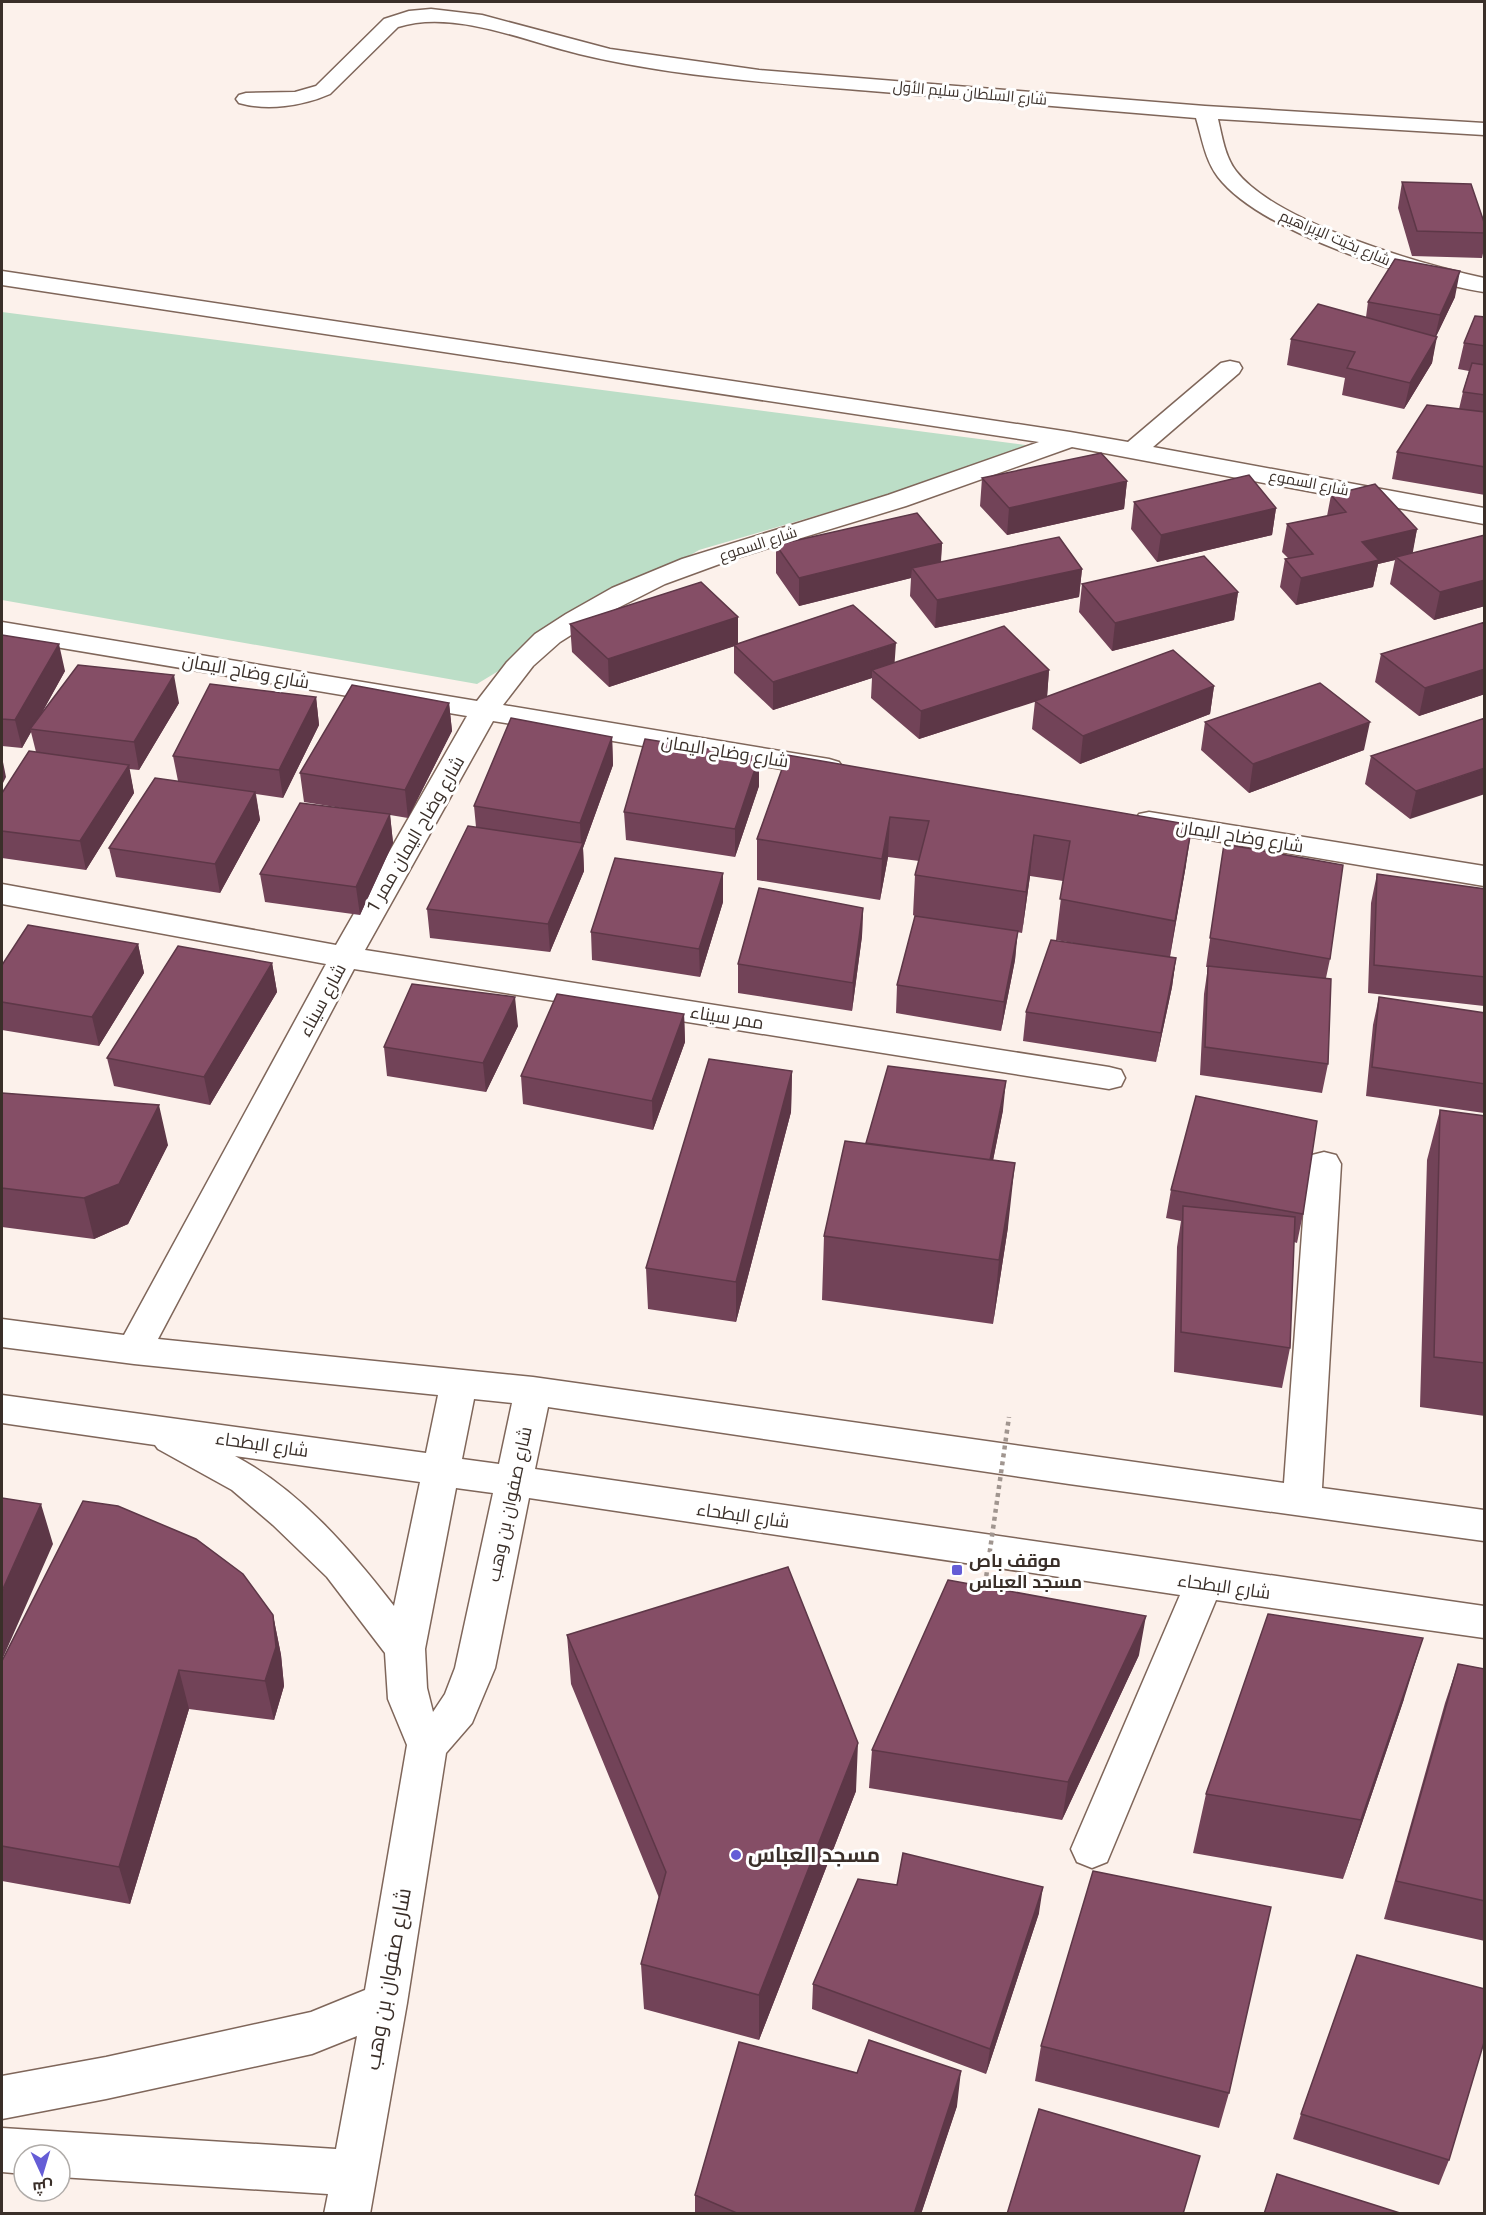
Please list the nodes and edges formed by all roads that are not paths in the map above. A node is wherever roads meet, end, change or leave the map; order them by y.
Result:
1 (484, 12) edge
2 (246, 99) dead end
3 (1205, 112) junction
4 (1485, 129) edge
5 (2, 278) edge
6 (1485, 285) edge
7 (1230, 368) dead end
8 (1070, 439) junction
9 (1134, 450) junction
10 (1485, 516) edge
11 (2, 630) edge
12 (484, 711) junction
13 (849, 771) edge
14 (1120, 816) edge
15 (1485, 876) edge
16 (2, 894) edge
17 (345, 957) junction
18 (1108, 1078) dead end
19 (1324, 1164) dead end
20 (2, 1333) edge
21 (134, 1350) junction
22 (459, 1382) junction
23 (533, 1391) junction
24 (2, 1409) edge
25 (154, 1429) junction
26 (440, 1469) junction
27 (512, 1481) junction
28 (1302, 1502) junction
29 (1485, 1526) edge
30 (1204, 1583) junction
31 (1485, 1622) edge
32 (405, 1649) junction
33 (428, 1745) junction
34 (1092, 1849) dead end
35 (385, 2003) junction
36 (2, 2097) edge
37 (72, 2157) edge
38 (351, 2193) edge

1 - 2 street, شارع السلطان سليم الأول
1 - 3 street, شارع السلطان سليم الأول
3 - 4 street, شارع السلطان سليم الأول
3 - 6 street, شارع بخيت الإبراهيم
5 - 8 street, شارع السموع
7 - 9 street
8 - 9 street, شارع السموع
8 - 12 street, شارع السموع
9 - 10 street, شارع السموع
11 - 12 street, شارع وضاح اليمان
12 - 13 street, شارع وضاح اليمان
12 - 17 street, شارع وضاح اليمان ممر 1
14 - 15 street, شارع وضاح اليمان
16 - 17 street, شارع سيناء
17 - 18 street, ممر سيناء
17 - 21 street, شارع سيناء
19 - 28 street
20 - 21 street
21 - 22 street
22 - 23 street
22 - 26 street
23 - 27 street, شارع صفوان بن وهب
23 - 28 street
24 - 25 street, شارع البطحاء
25 - 26 street, شارع البطحاء
25 - 32 street
26 - 27 street, شارع البطحاء
26 - 32 street
27 - 30 street, شارع البطحاء
27 - 33 street, شارع صفوان بن وهب
28 - 29 street
30 - 31 street, شارع البطحاء
30 - 34 street
32 - 33 street
33 - 35 street, شارع صفوان بن وهب
35 - 36 street
35 - 38 street, شارع صفوان بن وهب
37 - 38 street

